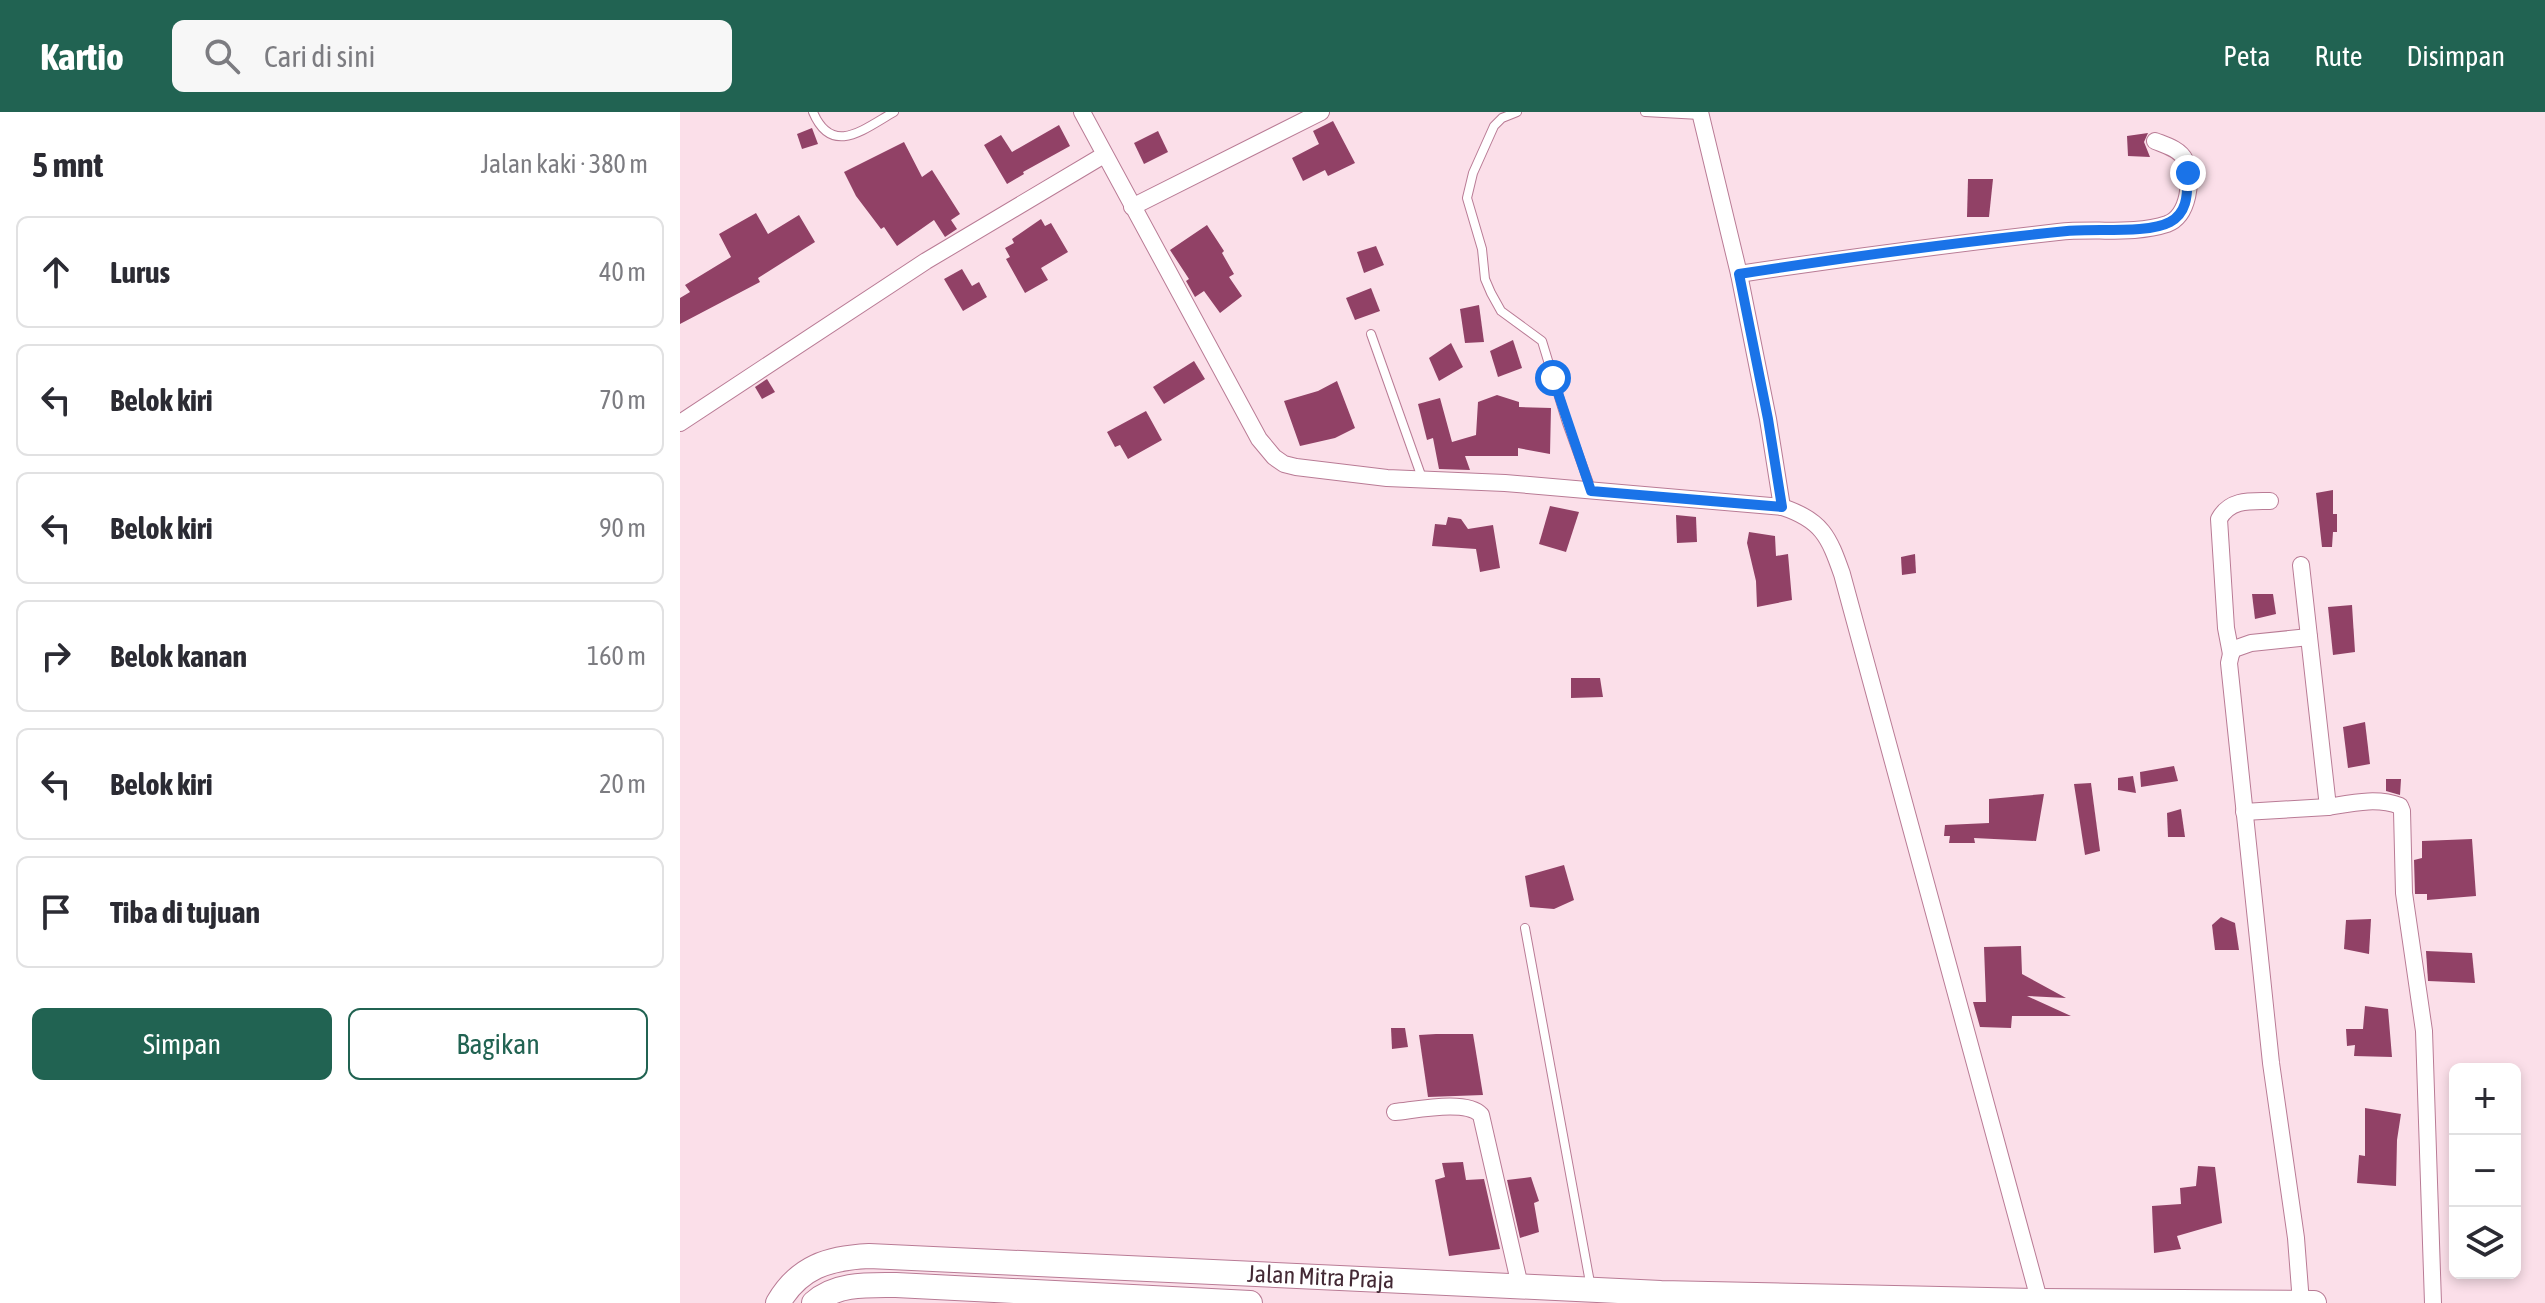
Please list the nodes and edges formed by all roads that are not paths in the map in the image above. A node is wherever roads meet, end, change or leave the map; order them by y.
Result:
1 (813, 112) edge
2 (894, 112) edge
3 (1082, 112) edge
4 (1321, 112) edge
5 (1517, 112) edge
6 (1645, 112) edge
7 (1700, 113) edge
8 (2155, 141) dead end
9 (1104, 155) junction
10 (1132, 207) junction
11 (1739, 274) junction
12 (1371, 334) dead end
13 (680, 423) edge
14 (1422, 478) junction
15 (1591, 491) junction
16 (2270, 501) dead end
17 (1782, 507) junction
18 (2301, 565) dead end
19 (2309, 637) junction
20 (2231, 654) junction
21 (2328, 807) junction
22 (2244, 812) junction
23 (1525, 928) dead end
24 (1395, 1112) dead end
25 (1520, 1286) junction
26 (1591, 1289) junction
27 (2040, 1302) edge
28 (778, 1303) edge
29 (814, 1303) edge
30 (1250, 1303) edge
31 (2301, 1303) edge
32 (2314, 1303) edge
33 (2433, 1303) edge

1 - 2 lane
3 - 9 street
4 - 10 street
5 - 15 lane
6 - 7 lane
7 - 11 street
8 - 11 street
9 - 10 street
9 - 13 street
10 - 14 street
11 - 17 street
12 - 14 lane
14 - 15 street
15 - 17 street
16 - 20 street
17 - 27 street
18 - 19 street
19 - 20 street
19 - 21 street
20 - 22 street
21 - 22 street
21 - 33 street
22 - 31 street
23 - 26 lane
24 - 25 street
25 - 26 street, Jalan Mitra Praja
25 - 28 street, Jalan Mitra Praja
26 - 27 street, Jalan Mitra Praja
27 - 31 street, Jalan Mitra Praja
29 - 30 street, Jalan Mitra Praja
31 - 32 street, Jalan Mitra Praja

